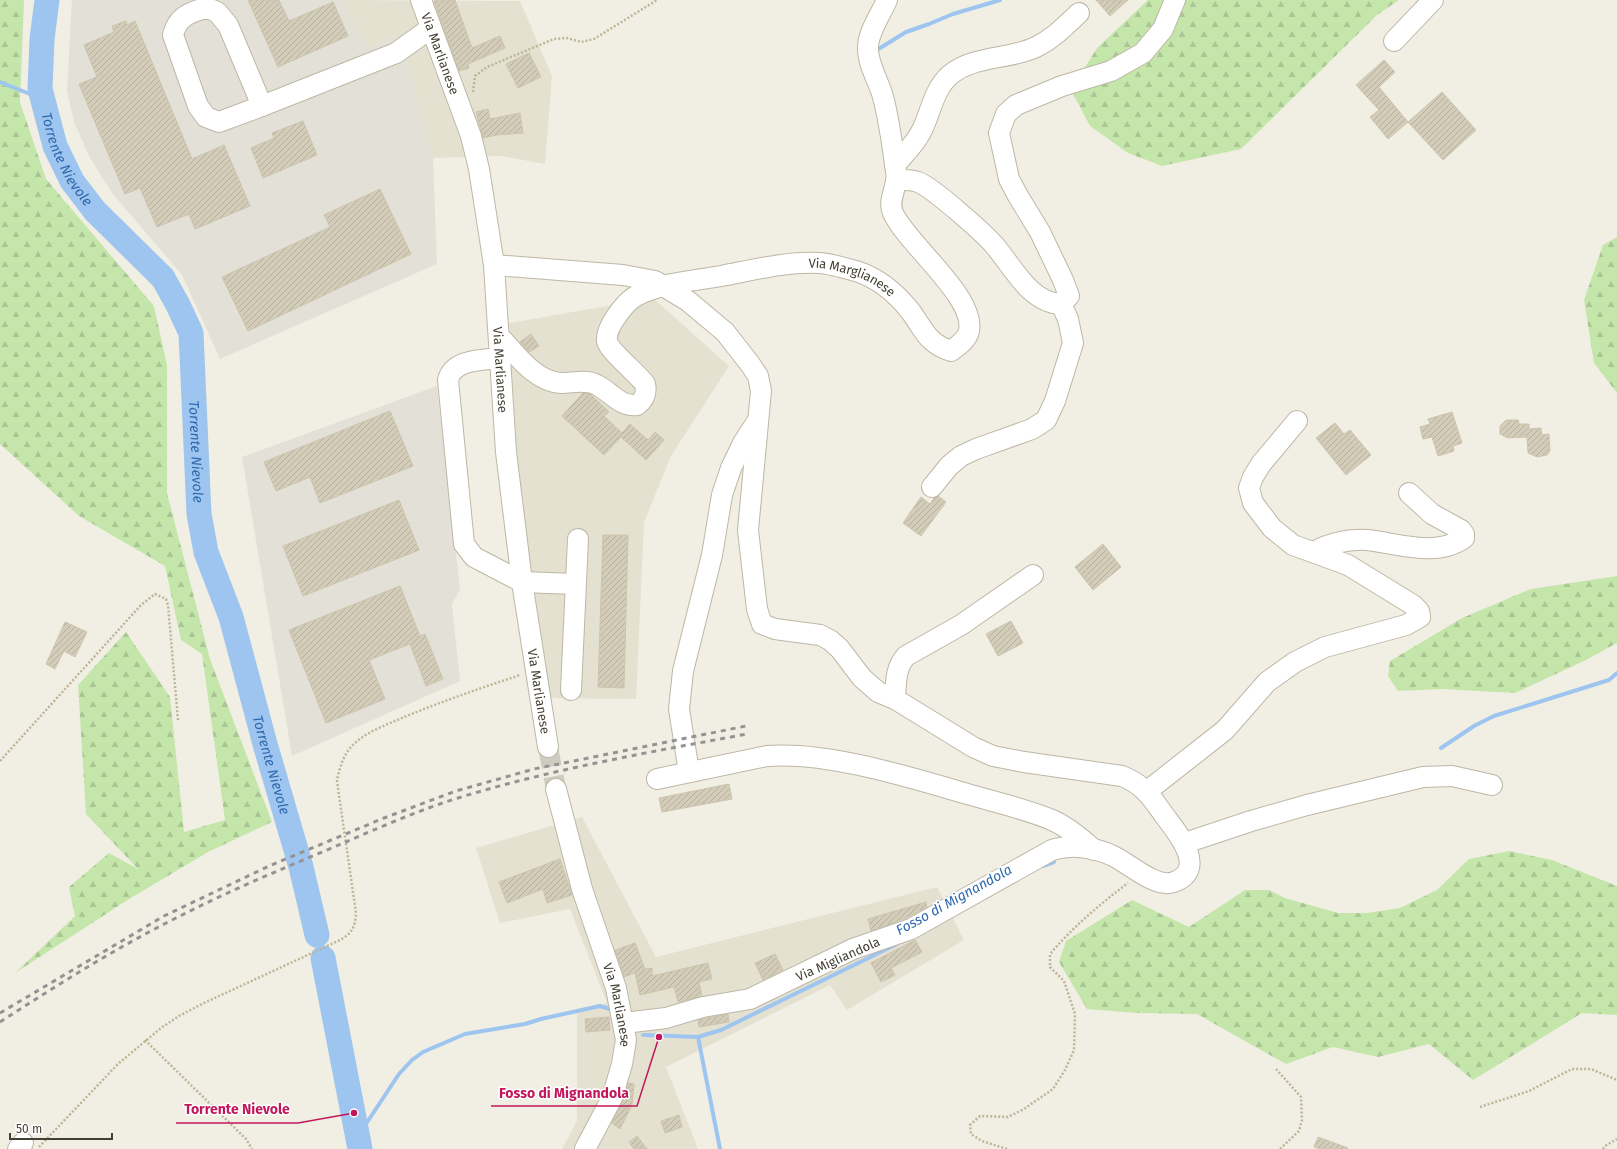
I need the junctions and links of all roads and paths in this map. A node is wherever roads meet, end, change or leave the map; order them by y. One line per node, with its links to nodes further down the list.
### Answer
1 (421, 0): 7 (street, Via Marlianese)
2 (657, 0): 12 (path)
3 (888, 0): 13 (street, Via Marglianese)
4 (1175, 0): 16 (street)
5 (1433, 0): 8 (street)
6 (1079, 13): 13 (street)
7 (431, 28): 9 (street, Via Marlianese); 10 (street)
8 (1394, 41)
9 (439, 47): 10 (street); 12 (street, Via Marlianese)
10 (396, 53): 11 (street)
11 (262, 106): 11 (street)
12 (462, 110): 14 (street, Via Marlianese)
13 (896, 172): 15 (street, Via Marglianese); 16 (street)
14 (494, 265): 15 (street); 17 (street, Via Marlianese)
15 (665, 286): 17 (street, Via Marglianese); 19 (street)
16 (1061, 304): 21 (street)
17 (499, 336): 18 (street, Via Marlianese)
18 (500, 358): 26 (street, Via Marlianese); 26 (street)
19 (760, 417): 30 (street); 34 (street)
20 (1297, 421): 24 (street)
21 (932, 487)
22 (1409, 493): 24 (street)
23 (578, 539): 27 (street)
24 (1313, 552): 38 (street)
25 (1033, 576): 30 (street)
26 (522, 582): 27 (street); 28 (street, Via Marlianese)
27 (576, 584): 29 (street)
28 (537, 670): 32 (street, Via Marlianese); 43 (path)
29 (570, 690)
30 (895, 699): 38 (street)
31 (178, 720): 33 (path)
32 (548, 747)
33 (0, 761)
34 (689, 772): 35 (street); 40 (street)
35 (657, 778)
36 (1492, 785): 39 (street)
37 (556, 789): 42 (street, Via Marlianese)
38 (1146, 792): 39 (street)
39 (1185, 843): 41 (street, Via Migliandola)
40 (1094, 850): 41 (street, Via Migliandola); 42 (street, Via Migliandola)
41 (1141, 873): 51 (path)
42 (624, 1023): 50 (street, Via Marlianese)
43 (145, 1040): 48 (path); 49 (path)
44 (1276, 1069): 52 (path)
45 (1617, 1080): 46 (path)
46 (1480, 1107)
47 (1617, 1139): 53 (path)
48 (26, 1147)
49 (252, 1149)
50 (585, 1149)
51 (1007, 1149)
52 (1280, 1149)
53 (1603, 1149)

